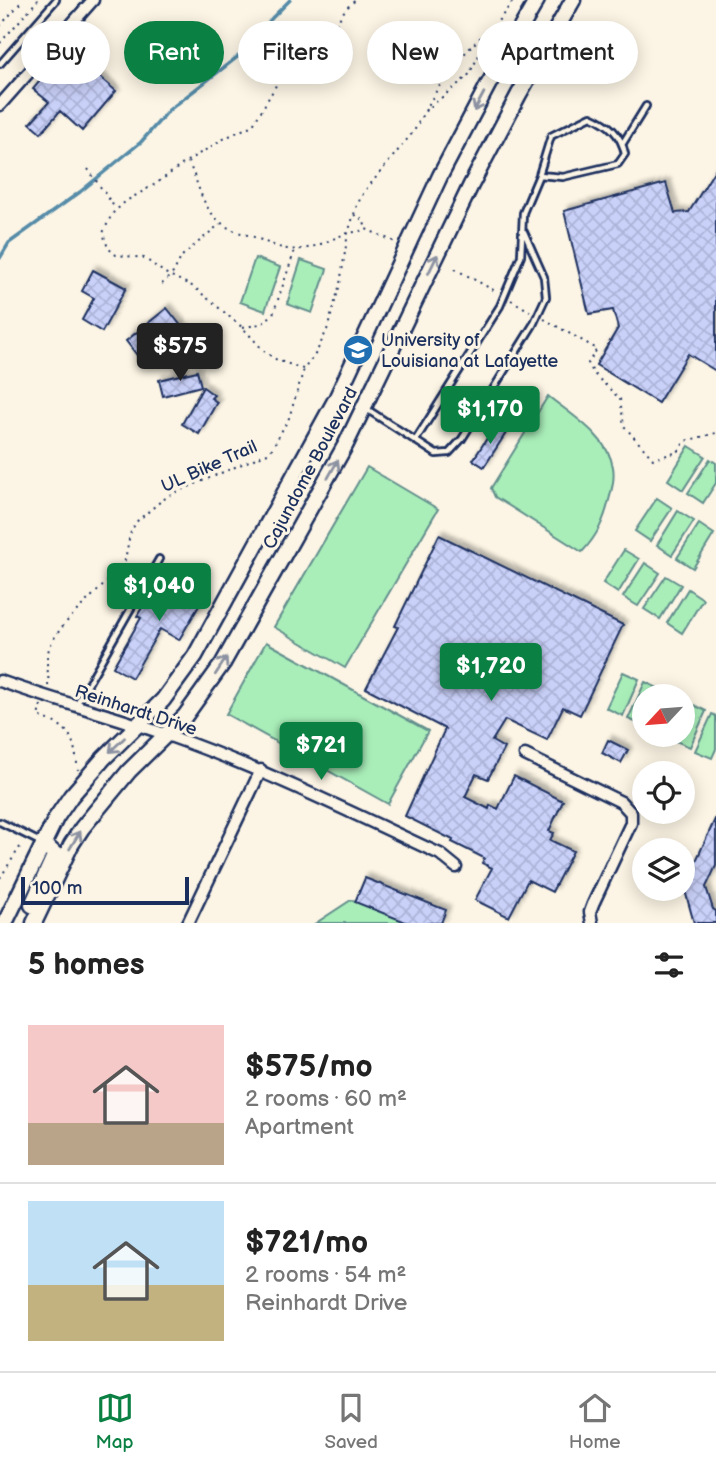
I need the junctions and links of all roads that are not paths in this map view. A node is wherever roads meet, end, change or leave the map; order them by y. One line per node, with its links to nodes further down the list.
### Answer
1 (56, 0): 7 (lane)
2 (93, 0): 10 (street)
3 (537, 0): 5 (street, Cajundome Boulevard)
4 (573, 0): 6 (street, Cajundome Boulevard)
5 (525, 21)
6 (561, 21)
7 (0, 64)
8 (490, 84): 20 (street, Cajundome Boulevard, one-way to 20)
9 (525, 84): 15 (street, Cajundome Boulevard, one-way to 9)
10 (0, 105)
11 (646, 106): 12 (lane)
12 (623, 143): 13 (lane); 13 (lane)
13 (539, 176): 14 (lane)
14 (522, 229): 16 (lane); 16 (lane)
15 (364, 408): 16 (lane); 21 (street, Cajundome Boulevard, one-way to 15)
16 (415, 441)
17 (159, 559): 19 (lane)
18 (0, 681): 19 (street, Reinhardt Drive)
19 (76, 706): 20 (street, Reinhardt Drive)
20 (137, 726): 21 (street, Reinhardt Drive); 25 (street, Cajundome Boulevard, one-way to 25)
21 (166, 734): 23 (street, Reinhardt Drive); 29 (street, Cajundome Boulevard, one-way to 21)
22 (525, 755): 31 (street)
23 (261, 771): 26 (street, Reinhardt Drive); 30 (street)
24 (0, 821): 25 (lane)
25 (43, 844): 27 (street, Cajundome Boulevard); 28 (street)
26 (456, 867)
27 (5, 923)
28 (26, 923)
29 (34, 923)
30 (188, 923)
31 (592, 923)

